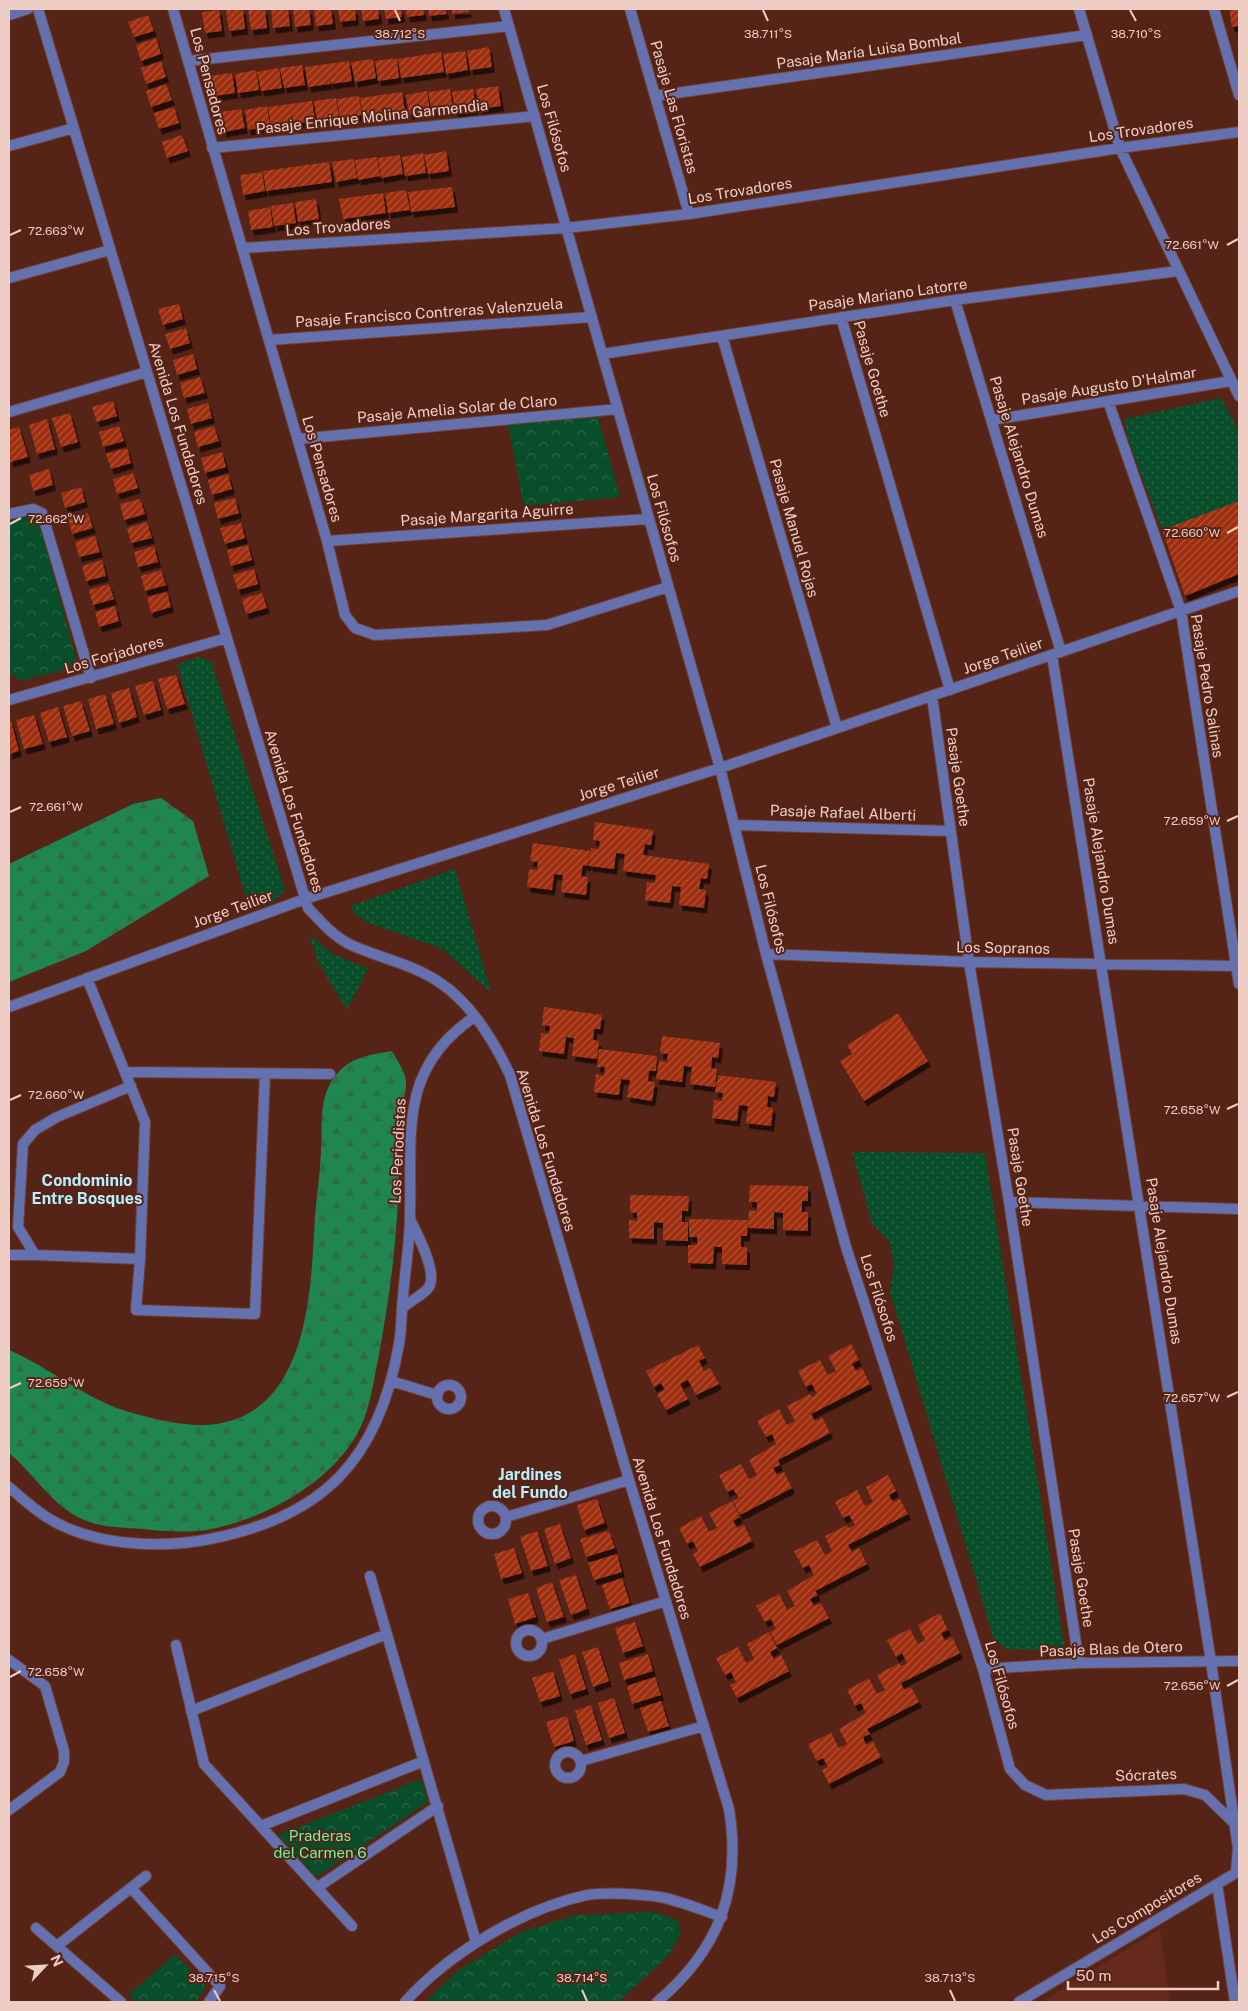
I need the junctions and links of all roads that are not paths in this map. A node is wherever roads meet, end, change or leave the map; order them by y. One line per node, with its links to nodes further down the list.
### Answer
1 (28, 9): 8 (street)
2 (38, 9): 15 (street, Avenida Los Fundadores)
3 (174, 9): 11 (street, Los Pensadores)
4 (504, 9): 9 (street, Los Filósofos)
5 (630, 9): 13 (street, Pasaje Las Floristas)
6 (1079, 9): 10 (street)
7 (1214, 9): 12 (street)
8 (9, 15)
9 (509, 26): 11 (street); 14 (street, Los Filósofos)
10 (1087, 34): 13 (street, Pasaje María Luisa Bombal); 19 (street)
11 (188, 61): 18 (street, Los Pensadores)
12 (1239, 95)
13 (655, 96): 20 (street, Pasaje Las Floristas)
14 (535, 116): 18 (street, Pasaje Enrique Molina Garmendia); 21 (street, Los Filósofos)
15 (74, 128): 17 (street); 23 (street, Avenida Los Fundadores)
16 (1239, 132): 19 (street, Los Trovadores)
17 (9, 146)
18 (212, 148): 22 (street, Los Pensadores)
19 (1120, 148): 20 (street, Los Trovadores); 24 (street)
20 (690, 214): 21 (street, Los Trovadores)
21 (566, 228): 22 (street, Los Trovadores); 27 (street, Los Filósofos)
22 (242, 248): 30 (street, Los Pensadores)
23 (110, 250): 25 (street); 32 (street, Avenida Los Fundadores)
24 (1178, 272): 26 (street, Pasaje Mariano Latorre); 33 (street)
25 (9, 278)
26 (955, 300): 28 (street, Pasaje Mariano Latorre); 38 (street, Pasaje Alejandro Dumas)
27 (592, 317): 30 (street, Pasaje Francisco Contreras Valenzuela); 31 (street, Los Filósofos)
28 (841, 317): 29 (street, Pasaje Mariano Latorre); 49 (street, Pasaje Goethe)
29 (722, 336): 31 (street, Pasaje Mariano Latorre); 52 (street, Pasaje Manuel Rojas)
30 (269, 340): 39 (street, Los Pensadores)
31 (602, 354): 36 (street, Los Filósofos)
32 (146, 372): 37 (street); 46 (street, Avenida Los Fundadores)
33 (1232, 381): 34 (street); 35 (street, Pasaje Augusto D'Halmar)
34 (1239, 396)
35 (1108, 401): 38 (street, Pasaje Augusto D'Halmar); 45 (street, Pasaje Pedro Salinas)
36 (618, 409): 39 (street, Pasaje Amelia Solar de Claro); 41 (street, Los Filósofos)
37 (9, 412)
38 (992, 420): 47 (street, Pasaje Alejandro Dumas)
39 (298, 439): 42 (street, Los Pensadores)
40 (9, 514): 48 (street)
41 (648, 519): 42 (street, Pasaje Margarita Aguirre); 43 (street, Los Filósofos)
42 (327, 541): 43 (street, Los Pensadores)
43 (668, 587): 53 (street, Los Filósofos)
44 (1239, 591): 45 (street, Jorge Teilier)
45 (1181, 611): 47 (street, Jorge Teilier); 60 (street, Pasaje Pedro Salinas)
46 (227, 638): 48 (street, Los Forjadores); 56 (street, Avenida Los Fundadores)
47 (1057, 653): 49 (street, Jorge Teilier); 59 (street, Pasaje Alejandro Dumas)
48 (91, 678): 51 (street, Los Forjadores)
49 (950, 690): 50 (street, Jorge Teilier)
50 (932, 696): 52 (street, Jorge Teilier); 55 (street, Pasaje Goethe)
51 (9, 700)
52 (837, 728): 53 (street, Jorge Teilier)
53 (720, 768): 54 (street, Los Filósofos); 56 (street, Jorge Teilier)
54 (734, 825): 55 (street, Pasaje Rafael Alberti); 57 (street, Los Filósofos)
55 (950, 831): 58 (street, Pasaje Goethe)
56 (305, 899): 61 (street, Jorge Teilier); 64 (street, Avenida Los Fundadores)
57 (766, 954): 58 (street, Los Sopranos); 91 (street, Los Filósofos)
58 (968, 962): 59 (street, Los Sopranos); 69 (street, Pasaje Goethe)
59 (1103, 965): 60 (street, Los Sopranos); 70 (street, Pasaje Alejandro Dumas)
60 (1238, 966): 62 (street, Pasaje Pedro Salinas)
61 (87, 978): 63 (street, Jorge Teilier); 65 (street)
62 (1239, 984)
63 (9, 1007)
64 (474, 1016): 72 (street, Los Periodistas); 79 (street, Avenida Los Fundadores)
65 (126, 1072): 66 (street); 68 (street)
66 (265, 1074): 67 (street); 75 (street)
67 (330, 1074)
68 (131, 1086): 74 (street); 75 (street)
69 (1009, 1202): 70 (street); 90 (street, Pasaje Goethe)
70 (1140, 1206): 71 (street); 89 (street, Pasaje Alejandro Dumas)
71 (1239, 1209)
72 (410, 1218): 76 (street, Los Periodistas); 76 (street, Los Periodistas)
73 (9, 1255): 74 (street)
74 (35, 1255): 75 (street)
75 (140, 1259)
76 (402, 1309): 77 (street, Los Periodistas)
77 (391, 1381): 78 (street); 80 (street, Los Periodistas)
78 (437, 1395)
79 (629, 1480): 81 (street); 83 (street, Avenida Los Fundadores)
80 (9, 1487)
81 (506, 1517)
82 (370, 1576): 84 (street)
83 (666, 1601): 85 (street); 93 (street, Avenida Los Fundadores)
84 (388, 1634): 92 (street); 94 (street)
85 (542, 1639)
86 (176, 1645): 92 (street)
87 (9, 1660): 98 (street)
88 (1239, 1661): 89 (street, Pasaje Blas de Otero)
89 (1211, 1662): 90 (street, Pasaje Blas de Otero); 99 (street, Pasaje Alejandro Dumas)
90 (1079, 1663): 91 (street, Pasaje Blas de Otero)
91 (983, 1669): 96 (street, Los Filósofos)
92 (191, 1711): 100 (street)
93 (704, 1726): 95 (street); 106 (street, Avenida Los Fundadores)
94 (424, 1761): 97 (street); 100 (street)
95 (581, 1761)
96 (1046, 1794): 99 (street, Sócrates)
97 (438, 1806): 104 (street); 109 (street)
98 (9, 1810)
99 (1235, 1824): 101 (street, Pasaje Alejandro Dumas)
100 (261, 1826): 104 (street)
101 (1238, 1872): 103 (street, Los Compositores)
102 (146, 1876): 105 (street)
103 (1217, 1884): 115 (street, Los Compositores); 116 (street)
104 (318, 1887): 107 (street)
105 (131, 1888): 110 (street); 112 (street)
106 (722, 1917): 109 (street); 114 (street, Avenida Los Fundadores)
107 (352, 1926)
108 (36, 1928): 110 (street)
109 (476, 1942): 113 (street)
110 (57, 1946): 111 (street)
111 (121, 2002)
112 (209, 2002)
113 (405, 2002)
114 (657, 2002)
115 (1019, 2002)
116 (1235, 2002)

